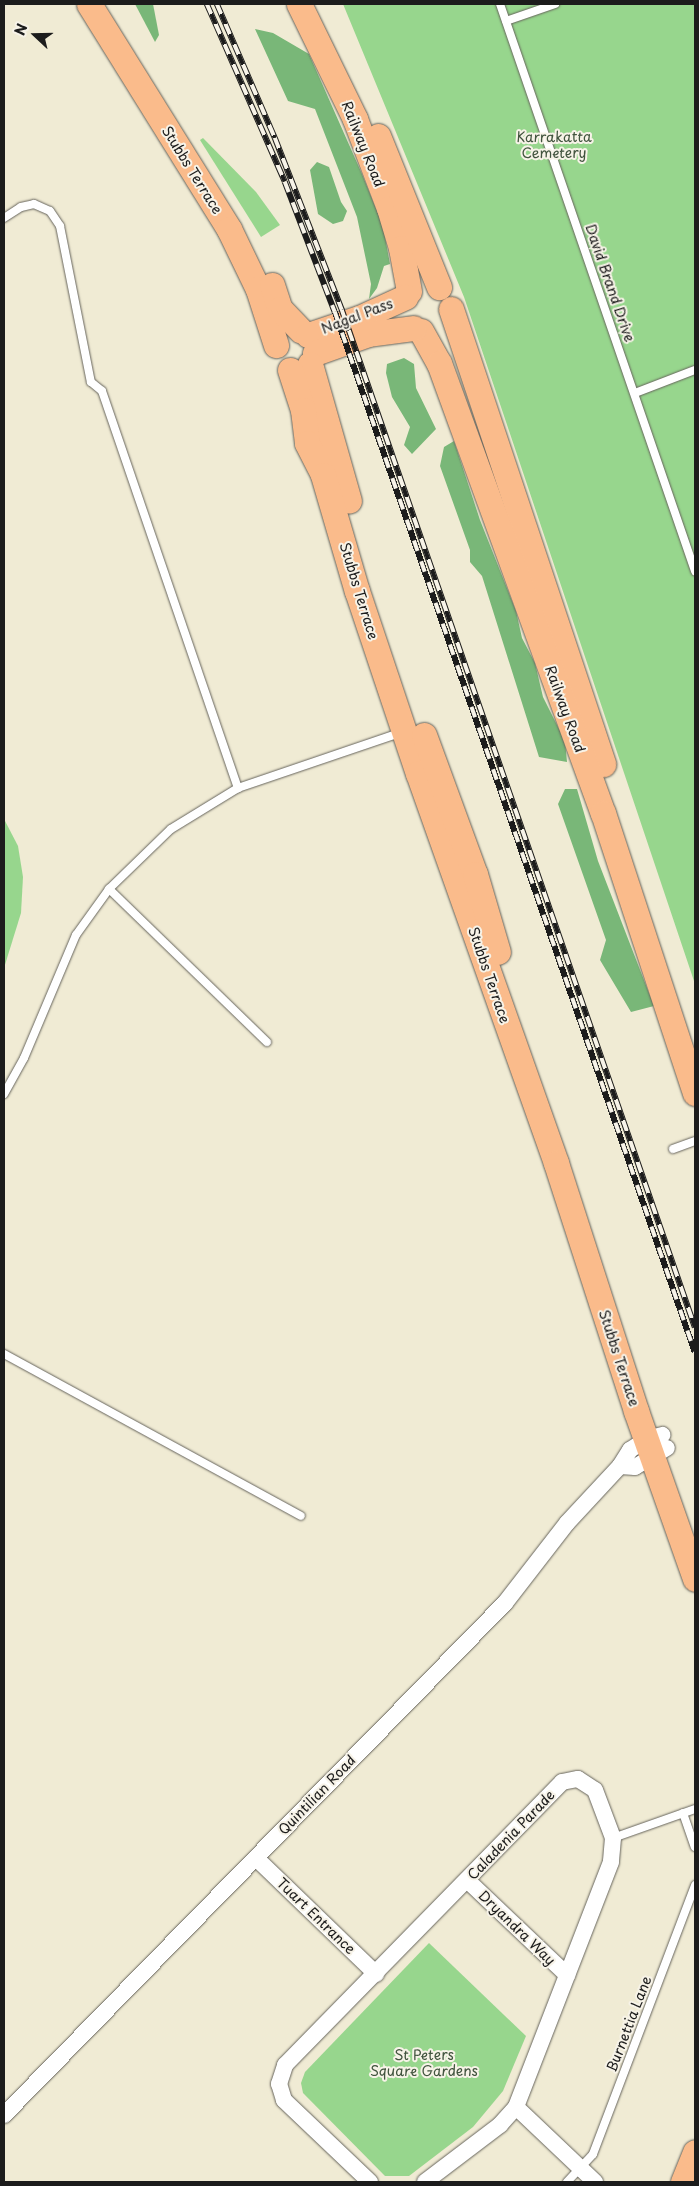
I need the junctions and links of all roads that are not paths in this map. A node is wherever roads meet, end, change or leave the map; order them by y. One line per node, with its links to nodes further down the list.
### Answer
1 (89, 4): 13 (main road, Stubbs Terrace)
2 (106, 4): 13 (main road, Stubbs Terrace)
3 (299, 4): 10 (main road, Railway Road)
4 (318, 4): 9 (main road, Railway Road)
5 (500, 4): 7 (lane, David Brand Drive)
6 (555, 4): 7 (lane)
7 (506, 21): 15 (lane, David Brand Drive)
8 (4, 218): 18 (lane)
9 (439, 287): 10 (main road); 11 (main road)
10 (407, 294): 12 (main road); 13 (main road, Nagal Pass)
11 (450, 309): 12 (main road); 20 (main road, Railway Road)
12 (417, 330): 13 (main road, Nagal Pass); 22 (main road, Railway Road)
13 (305, 351): 17 (main road, Stubbs Terrace); 27 (main road, Stubbs Terrace)
14 (695, 370): 15 (lane)
15 (635, 393): 16 (lane, David Brand Drive)
16 (695, 571)
17 (404, 731): 18 (lane); 27 (main road, Stubbs Terrace)
18 (238, 788): 19 (lane)
19 (109, 889): 21 (lane); 23 (lane)
20 (695, 1040)
21 (267, 1042)
22 (695, 1093)
23 (4, 1094)
24 (695, 1141): 25 (lane)
25 (673, 1149)
26 (4, 1354): 28 (lane)
27 (658, 1445): 29 (main road, Stubbs Terrace); 30 (main road, Stubbs Terrace); 35 (street, Quintilian Road)
28 (301, 1516)
29 (695, 1533)
30 (695, 1579)
31 (695, 1809): 32 (lane)
32 (682, 1813): 33 (lane); 34 (lane)
33 (613, 1838): 36 (street, Caladenia Parade); 39 (street, Caladenia Parade)
34 (695, 1847)
35 (256, 1858): 38 (street, Tuart Entrance); 41 (street, Quintilian Road)
36 (467, 1880): 38 (street, Caladenia Parade); 39 (street, Dryandra Way)
37 (695, 1885): 43 (lane, Burnettia Lane)
38 (376, 1974): 44 (street, Caladenia Parade)
39 (567, 1975): 40 (street, Caladenia Parade)
40 (516, 2107): 43 (street); 45 (street, Caladenia Parade)
41 (4, 2114)
42 (695, 2152): 48 (main road)
43 (581, 2169): 46 (lane, Burnettia Lane); 47 (street)
44 (370, 2182)
45 (425, 2182)
46 (568, 2182)
47 (595, 2182)
48 (683, 2182)

